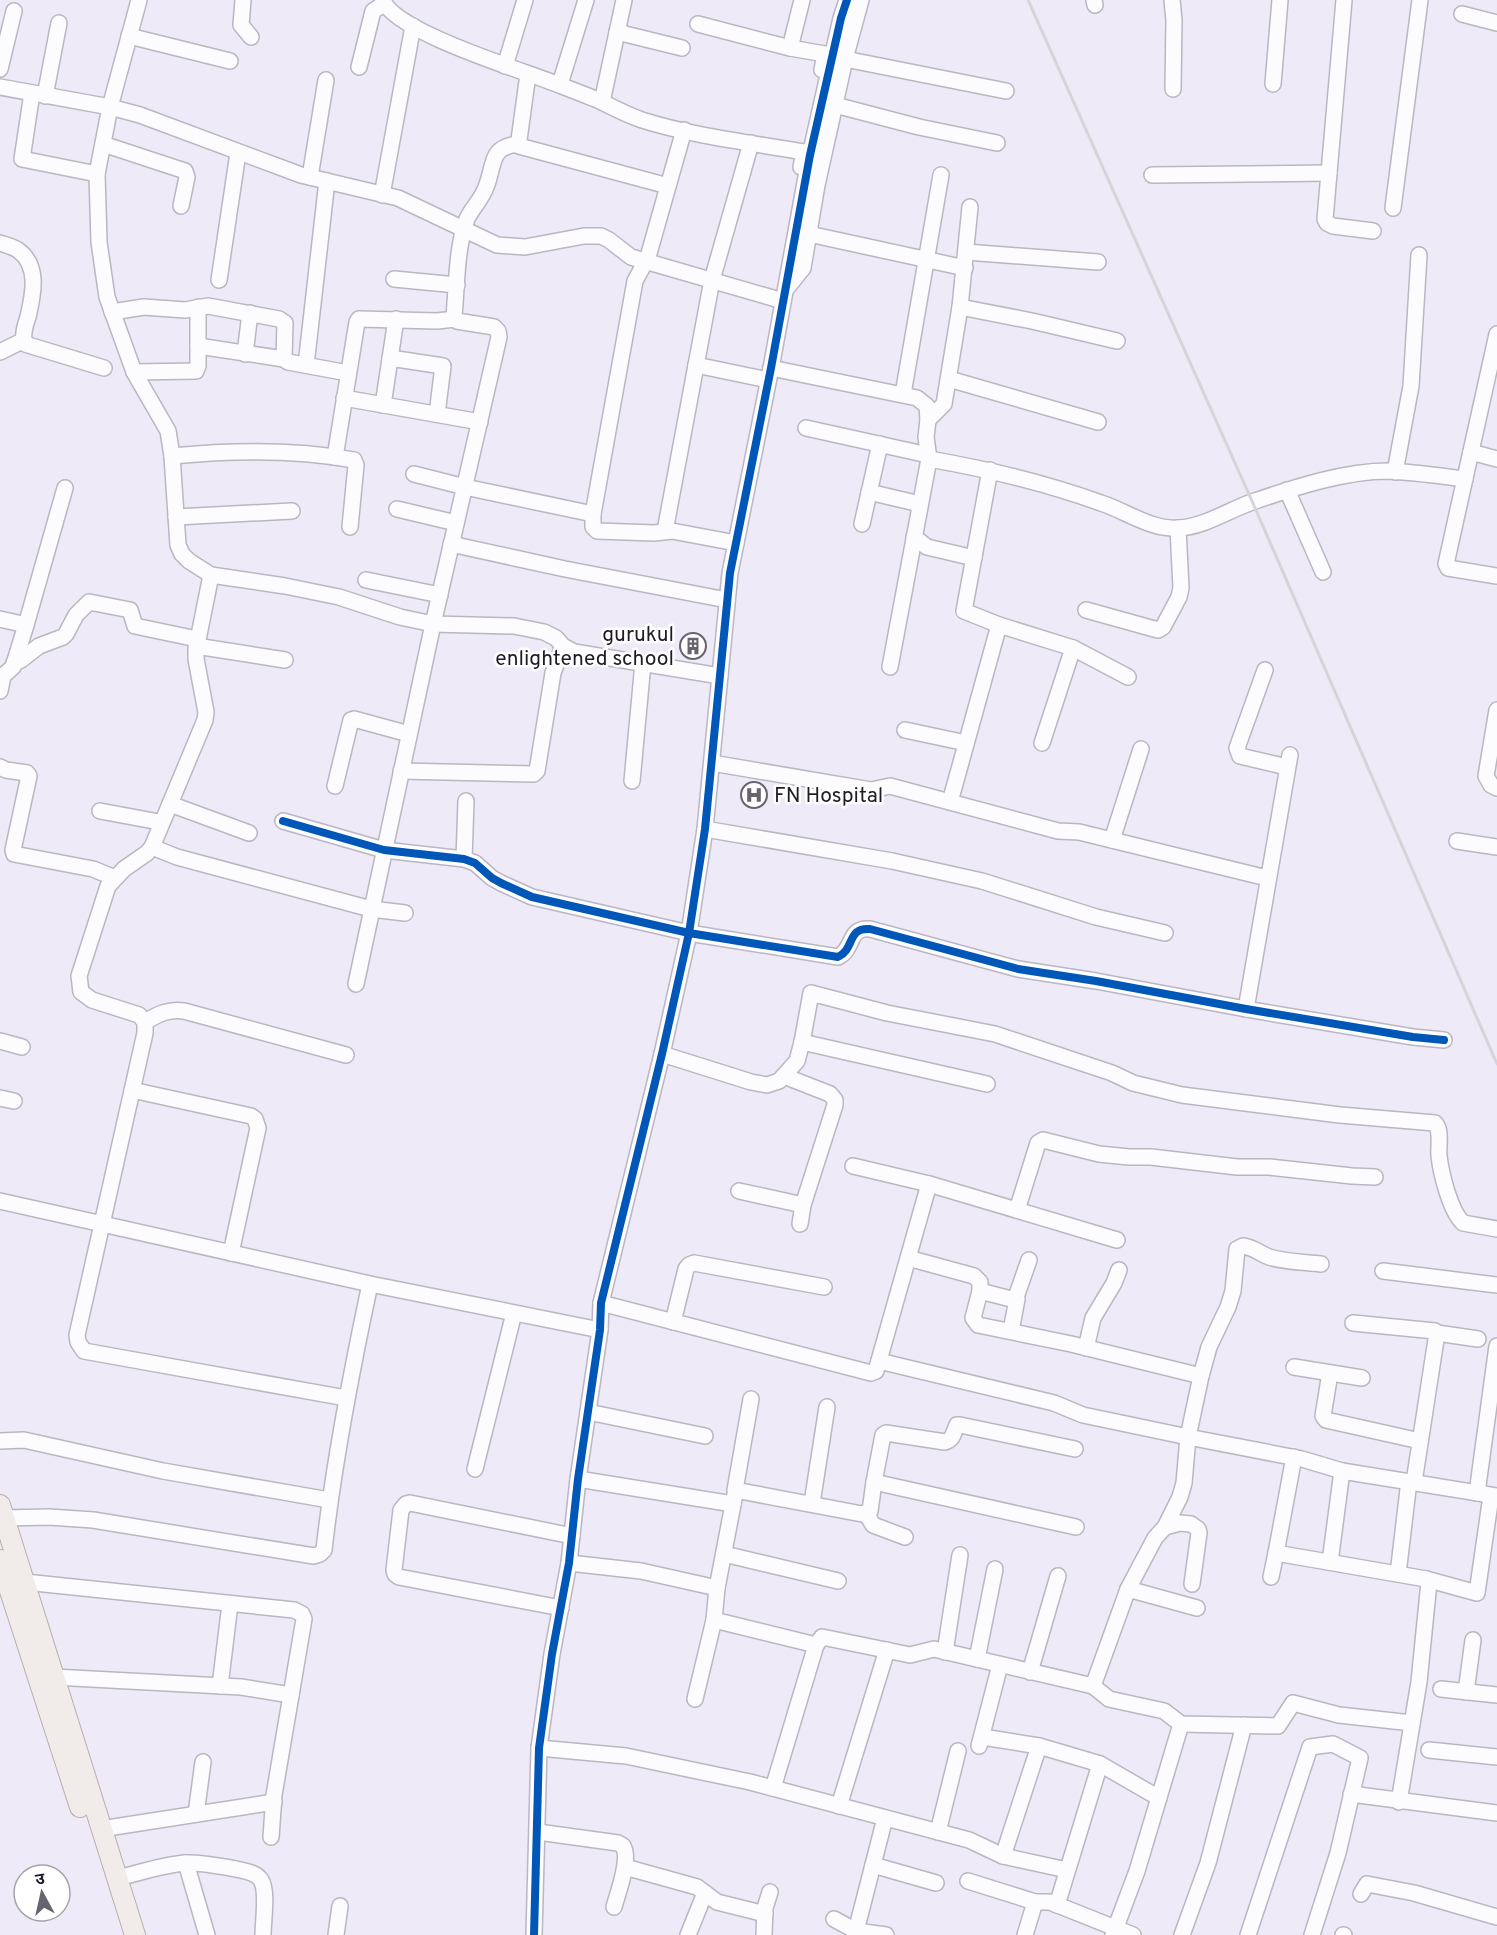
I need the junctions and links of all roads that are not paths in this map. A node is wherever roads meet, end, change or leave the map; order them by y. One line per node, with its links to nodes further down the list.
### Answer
1 (139, 0): 21 (street)
2 (243, 0): 22 (street)
3 (525, 0): 27 (street)
4 (586, 0): 32 (street)
5 (624, 0): 20 (street)
6 (802, 0): 24 (street)
7 (847, 0): 73 (street)
8 (861, 0): 25 (street)
9 (1172, 0): 35 (street)
10 (1280, 0): 33 (street)
11 (1344, 0): 48 (street)
12 (1420, 0): 58 (street)
13 (384, 2): 19 (street); 28 (street)
14 (14, 11): 29 (street)
15 (1462, 14): 17 (street)
16 (59, 23): 37 (street)
17 (1497, 23)
18 (698, 24): 24 (street)
19 (413, 26): 27 (street); 55 (street)
20 (617, 32): 23 (street); 38 (street)
21 (129, 36): 26 (street); 40 (street)
22 (251, 38)
23 (682, 48)
24 (790, 48): 46 (street)
25 (845, 59): 36 (street); 39 (street)
26 (230, 61)
27 (505, 66): 30 (street)
28 (359, 67)
29 (0, 69)
30 (528, 74): 32 (street); 45 (street)
31 (326, 80): 52 (street)
32 (560, 84): 38 (street)
33 (1273, 84)
34 (0, 87): 37 (street)
35 (1173, 89)
36 (1006, 91)
37 (39, 95): 40 (street); 49 (street)
38 (602, 102): 41 (street)
39 (835, 105): 42 (street); 61 (street)
40 (110, 107): 44 (street); 47 (street)
41 (684, 130): 43 (street); 54 (street)
42 (997, 142)
43 (751, 143): 46 (street); 71 (street)
44 (103, 144): 49 (street); 56 (street)
45 (518, 144): 54 (street); 59 (street)
46 (804, 152): 73 (street)
47 (238, 153): 52 (street); 70 (street)
48 (1329, 173): 51 (street); 60 (street)
49 (96, 174): 76 (street)
50 (941, 175): 65 (street)
51 (1152, 176)
52 (310, 177): 53 (street)
53 (327, 181): 55 (street); 88 (street)
54 (668, 186): 66 (street)
55 (382, 195): 59 (street)
56 (181, 206)
57 (970, 207): 63 (street)
58 (1394, 208)
59 (464, 230): 66 (street); 72 (street)
60 (1373, 231)
61 (809, 234): 65 (street); 73 (street)
62 (0, 243): 81 (street)
63 (966, 252): 67 (street); 68 (street)
64 (1419, 255): 109 (street)
65 (927, 260): 68 (street); 95 (street)
66 (646, 262): 71 (street); 120 (street)
67 (1098, 262)
68 (965, 268): 75 (street)
69 (394, 279): 72 (street)
70 (219, 280)
71 (712, 280): 73 (street); 89 (street)
72 (457, 285): 79 (street)
73 (784, 295): 93 (street)
74 (198, 307): 76 (street); 77 (street); 83 (street)
75 (960, 307): 82 (street); 94 (street)
76 (112, 312): 91 (street)
77 (250, 313): 85 (street); 87 (street)
78 (396, 319): 79 (street); 86 (street); 92 (street)
79 (455, 319): 100 (street)
80 (1497, 334): 104 (street)
81 (24, 340): 84 (street); 90 (street)
82 (1117, 341)
83 (198, 346): 85 (street); 91 (street)
84 (0, 352)
85 (245, 354): 87 (street)
86 (390, 358): 97 (street); 98 (street)
87 (284, 359): 88 (street)
88 (306, 365): 92 (street)
89 (696, 365): 93 (street); 126 (street)
90 (104, 368)
91 (134, 372): 105 (street)
92 (348, 373): 96 (street)
93 (770, 374): 95 (street); 128 (street)
94 (949, 379): 99 (street); 101 (street)
95 (903, 394): 99 (street)
96 (344, 398): 97 (street); 106 (street)
97 (383, 405): 98 (street)
98 (437, 414): 100 (street)
99 (928, 420): 107 (street)
100 (480, 422): 113 (street)
101 (1098, 422)
102 (806, 428): 103 (street)
103 (880, 444): 107 (street); 116 (street)
104 (1471, 452): 108 (street); 112 (street)
105 (172, 456): 106 (street); 121 (street)
106 (335, 457): 124 (street)
107 (928, 457): 111 (street); 117 (street)
108 (1497, 459)
109 (1395, 472): 112 (street); 115 (street)
110 (414, 474): 113 (street)
111 (989, 477): 125 (street); 130 (street)
112 (1465, 479): 133 (street)
113 (465, 487): 120 (street); 122 (street)
114 (65, 488): 140 (street)
115 (1287, 490): 125 (street); 131 (street)
116 (869, 492): 117 (street); 123 (street)
117 (920, 504): 127 (street)
118 (397, 509): 122 (street)
119 (292, 511): 121 (street)
120 (593, 514): 126 (street)
121 (176, 517): 132 (street)
122 (456, 523): 129 (street)
123 (861, 524)
124 (350, 527)
125 (1178, 528): 137 (street)
126 (665, 531): 128 (street)
127 (914, 537): 130 (street); 148 (street)
128 (736, 543): 136 (street)
129 (452, 544): 135 (street); 136 (street)
130 (974, 558): 141 (street)
131 (1323, 572)
132 (211, 575): 139 (street); 142 (street)
133 (1497, 576)
134 (366, 580): 135 (street)
135 (440, 595): 139 (street)
136 (727, 600): 150 (street)
137 (1086, 610)
138 (0, 619): 140 (street)
139 (433, 624): 143 (street); 155 (street)
140 (26, 625): 146 (street)
141 (999, 625): 144 (street); 156 (street)
142 (197, 643): 145 (street); 146 (street); 167 (street)
143 (563, 646): 147 (street); 161 (street)
144 (1073, 648): 151 (street); 157 (street)
145 (285, 660)
146 (14, 663): 152 (street)
147 (643, 663): 150 (street); 162 (street)
148 (890, 667)
149 (1265, 670): 180 (street)
150 (720, 676): 159 (street)
151 (1128, 677)
152 (0, 691)
153 (1497, 710): 164 (street)
154 (905, 730): 156 (street)
155 (409, 734): 161 (street); 163 (street)
156 (966, 743): 166 (street)
157 (1042, 743)
158 (1141, 749): 173 (street)
159 (712, 763): 166 (street); 171 (street)
160 (0, 766): 179 (street)
161 (401, 771): 177 (street)
162 (632, 781)
163 (335, 786)
164 (1497, 788)
165 (466, 801): 178 (street)
166 (950, 802): 173 (street)
167 (170, 804): 170 (street); 172 (street)
168 (100, 811): 170 (street)
169 (283, 822): 177 (street)
170 (161, 824): 175 (street)
171 (705, 829): 183 (street); 184 (street)
172 (249, 832)
173 (1112, 840): 180 (street)
174 (1457, 841): 176 (street)
175 (152, 847): 179 (street); 181 (street)
176 (1497, 847)
177 (384, 850): 178 (street); 181 (street)
178 (464, 859): 183 (street)
179 (115, 878): 187 (street)
180 (1267, 878): 186 (street)
181 (371, 909): 182 (street); 185 (street)
182 (405, 913)
183 (689, 933): 186 (street); 192 (street)
184 (1165, 933)
185 (356, 984)
186 (1246, 1009): 188 (street)
187 (145, 1022): 193 (street); 196 (street)
188 (1444, 1040)
189 (0, 1041): 191 (street)
190 (802, 1042): 194 (street); 195 (street); 206 (street)
191 (22, 1047)
192 (662, 1054): 194 (street); 219 (street)
193 (346, 1055)
194 (784, 1076): 202 (street)
195 (987, 1084)
196 (132, 1090): 204 (street); 208 (street)
197 (853, 1166): 199 (street)
198 (1375, 1177): 203 (street)
199 (929, 1184): 203 (street); 209 (street)
200 (739, 1191): 202 (street)
201 (0, 1201): 204 (street)
202 (803, 1205): 205 (street)
203 (1017, 1210): 207 (street)
204 (102, 1223): 208 (street); 234 (street)
205 (800, 1224)
206 (1497, 1229)
207 (1116, 1240)
208 (231, 1253): 214 (street)
209 (908, 1258): 217 (street); 229 (street)
210 (1029, 1260): 218 (street)
211 (1321, 1264): 232 (street)
212 (1119, 1270): 228 (street)
213 (1383, 1271): 215 (street)
214 (370, 1284): 220 (street); 234 (street)
215 (1497, 1285)
216 (824, 1287): 221 (street)
217 (980, 1291): 218 (street); 224 (street)
218 (1017, 1299): 224 (street)
219 (601, 1304): 221 (street); 223 (street)
220 (514, 1313): 223 (street); 244 (street)
221 (673, 1322): 229 (street)
222 (1353, 1323): 225 (street)
223 (600, 1330): 237 (street)
224 (1011, 1332): 228 (street)
225 (1437, 1334): 226 (street); 241 (street)
226 (1478, 1339)
227 (1497, 1346): 249 (street)
228 (1086, 1348): 232 (street)
229 (879, 1361): 239 (street)
230 (1294, 1367): 231 (street)
231 (1330, 1373): 233 (street); 241 (street)
232 (1201, 1376): 239 (street)
233 (1362, 1378)
234 (346, 1398): 251 (street)
235 (751, 1399): 250 (street)
236 (827, 1407): 252 (street)
237 (588, 1412): 238 (street); 246 (street)
238 (705, 1436)
239 (1188, 1437): 243 (street); 256 (street)
240 (0, 1441): 251 (street)
241 (1420, 1441): 247 (street)
242 (1075, 1449): 248 (street)
243 (1294, 1457): 245 (street); 259 (street)
244 (475, 1469)
245 (1342, 1472): 247 (street); 263 (street)
246 (578, 1479): 250 (street); 257 (street)
247 (1412, 1481): 249 (street); 266 (street)
248 (874, 1482): 254 (street); 255 (street)
249 (1488, 1495): 269 (street)
250 (734, 1497): 252 (street); 260 (street)
251 (329, 1500): 253 (street)
252 (812, 1503): 254 (street)
253 (2, 1512): 271 (main road)
254 (866, 1513): 258 (street)
255 (1076, 1527)
256 (1165, 1527): 272 (street); 274 (street)
257 (572, 1536): 264 (street); 276 (street)
258 (905, 1537)
259 (1276, 1553): 263 (street); 268 (street)
260 (724, 1554): 270 (street); 273 (street)
261 (960, 1555): 282 (street)
262 (0, 1560): 337 (main road)
263 (1330, 1562): 266 (street)
264 (569, 1563): 273 (street); 276 (street)
265 (995, 1569): 283 (street)
266 (1398, 1574): 269 (street)
267 (1058, 1576): 285 (street)
268 (1271, 1577)
269 (1426, 1579): 294 (street)
270 (838, 1581)
271 (25, 1582): 275 (street); 286 (main road)
272 (1192, 1584)
273 (717, 1588): 278 (street)
274 (1128, 1589): 277 (street); 288 (street)
275 (230, 1604): 287 (street); 291 (street)
276 (561, 1608): 298 (street)
277 (1197, 1608)
278 (714, 1620): 280 (street); 293 (street)
279 (1473, 1640): 290 (street)
280 (816, 1645): 281 (street); 304 (street)
281 (887, 1650): 282 (street); 309 (street)
282 (945, 1652): 283 (street)
283 (977, 1659): 284 (street)
284 (1000, 1665): 285 (street); 297 (street)
285 (1030, 1672): 288 (street)
286 (54, 1677): 287 (street); 313 (main road)
287 (220, 1686): 291 (street)
288 (1093, 1686): 295 (street)
289 (1442, 1689): 290 (street)
290 (1466, 1692): 292 (street)
291 (291, 1695): 307 (street)
292 (1497, 1695)
293 (695, 1699)
294 (1412, 1723): 296 (street); 308 (street)
295 (1181, 1724): 296 (street); 306 (street)
296 (1244, 1725): 348 (street)
297 (1039, 1746): 303 (street); 317 (street)
298 (539, 1748): 304 (street); 314 (street)
299 (1429, 1750): 301 (street)
300 (958, 1751): 315 (street)
301 (1497, 1757)
302 (203, 1762): 310 (street)
303 (1100, 1764): 306 (street); 321 (street)
304 (774, 1788): 309 (street)
305 (1351, 1794): 308 (street); 349 (street); 350 (street)
306 (1158, 1798): 336 (street)
307 (274, 1802): 310 (street); 316 (street)
308 (1399, 1802): 311 (street)
309 (839, 1806): 312 (street)
310 (196, 1814): 313 (street)
311 (1497, 1814)
312 (885, 1818): 315 (street); 319 (street)
313 (101, 1829): 322 (main road)
314 (538, 1832): 320 (street); 342 (street)
315 (938, 1832): 317 (street)
316 (272, 1837)
317 (1003, 1856): 321 (street)
318 (186, 1863): 322 (street); 339 (street); 340 (street)
319 (873, 1865): 324 (street); 335 (street)
320 (625, 1867): 326 (street); 331 (street)
321 (1067, 1870): 329 (street)
322 (117, 1878): 338 (main road)
323 (968, 1881): 328 (street)
324 (936, 1883)
325 (770, 1892): 332 (street)
326 (705, 1893): 332 (street); 343 (street)
327 (1361, 1894): 333 (street)
328 (1035, 1902): 329 (street); 346 (street)
329 (1056, 1905): 336 (street)
330 (340, 1906): 341 (street)
331 (614, 1907)
332 (765, 1914): 344 (street)
333 (1497, 1917)
334 (834, 1919): 335 (street)
335 (856, 1931): 345 (street)
336 (1114, 1932): 347 (street)
337 (122, 1935)
338 (135, 1935)
339 (207, 1935)
340 (263, 1935)
341 (336, 1935)
342 (534, 1935)
343 (688, 1935)
344 (764, 1935)
345 (886, 1935)
346 (1025, 1935)
347 (1133, 1935)
348 (1182, 1935)
349 (1248, 1935)
350 (1312, 1935)

